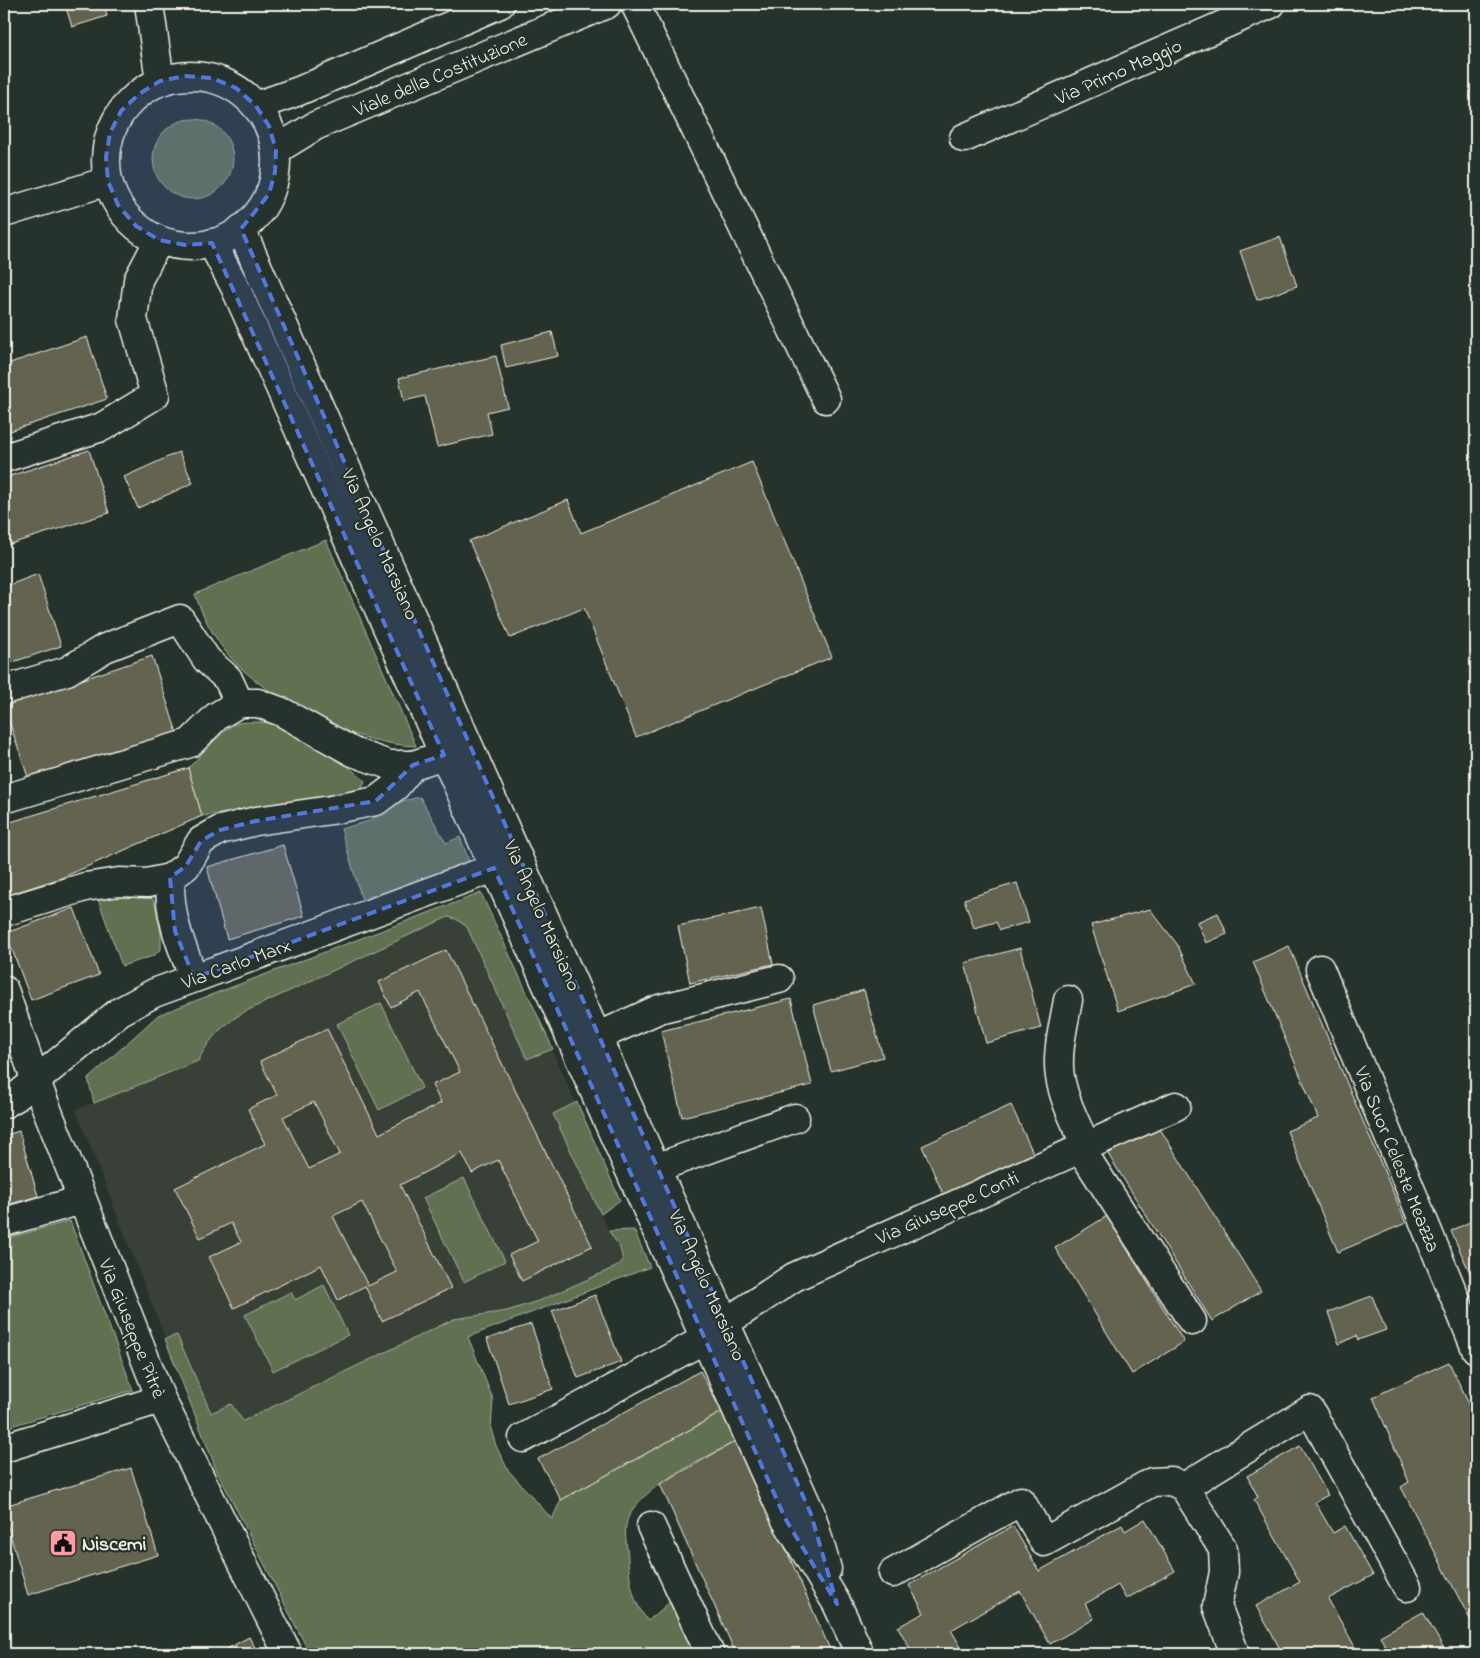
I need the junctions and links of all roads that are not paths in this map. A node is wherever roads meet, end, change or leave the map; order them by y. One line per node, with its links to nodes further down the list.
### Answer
1 (149, 4): 6 (street)
2 (500, 4): 7 (street, Viale della Costituzione)
3 (607, 4): 9 (street, Viale della Costituzione)
4 (635, 4): 15 (street)
5 (1271, 4): 8 (street, Via Primo Maggio)
6 (160, 81): 7 (street); 10 (street)
7 (256, 106): 9 (street)
8 (964, 138)
9 (276, 150): 12 (street)
10 (108, 181): 11 (street); 13 (street)
11 (4, 213)
12 (242, 229): 14 (street); 30 (street, Via Angelo Marsiano)
13 (158, 240): 14 (street); 16 (street)
14 (212, 243): 19 (street, Via Angelo Marsiano)
15 (826, 400)
16 (4, 458)
17 (4, 690): 18 (street)
18 (239, 703): 20 (street); 21 (street)
19 (444, 755): 20 (street); 22 (street, Via Angelo Marsiano)
20 (413, 765): 23 (street)
21 (4, 799)
22 (494, 868): 26 (street, Via Carlo Marx); 40 (street, Via Angelo Marsiano)
23 (170, 878): 24 (street); 26 (street)
24 (4, 912)
25 (1320, 969): 41 (street, Via Suor Celeste Meazza)
26 (194, 978): 31 (street, Via Carlo Marx)
27 (779, 979): 30 (street)
28 (4, 990): 31 (street, Via Giuseppe Pitrè)
29 (1068, 1000): 35 (street)
30 (597, 1037): 36 (street, Via Angelo Marsiano)
31 (35, 1079): 32 (street, Via Carlo Marx); 37 (street, Via Giuseppe Pitrè)
32 (4, 1104)
33 (1176, 1106): 35 (street, Via Giuseppe Conti)
34 (795, 1118): 36 (street)
35 (1083, 1147): 39 (street); 40 (street, Via Giuseppe Conti)
36 (656, 1168): 40 (street, Via Angelo Marsiano)
37 (82, 1200): 38 (street); 42 (street, Via Giuseppe Pitrè)
38 (4, 1222)
39 (1192, 1320)
40 (715, 1331): 43 (street, Via Giuseppe Conti); 51 (street, Via Angelo Marsiano)
41 (1474, 1338)
42 (161, 1398): 44 (street); 49 (street, Via Giuseppe Pitrè)
43 (523, 1438)
44 (4, 1448)
45 (1184, 1487): 47 (street); 48 (street); 52 (street)
46 (651, 1526): 50 (street)
47 (893, 1574)
48 (1407, 1587)
49 (288, 1654)
50 (710, 1654)
51 (860, 1654)
52 (1235, 1654)

